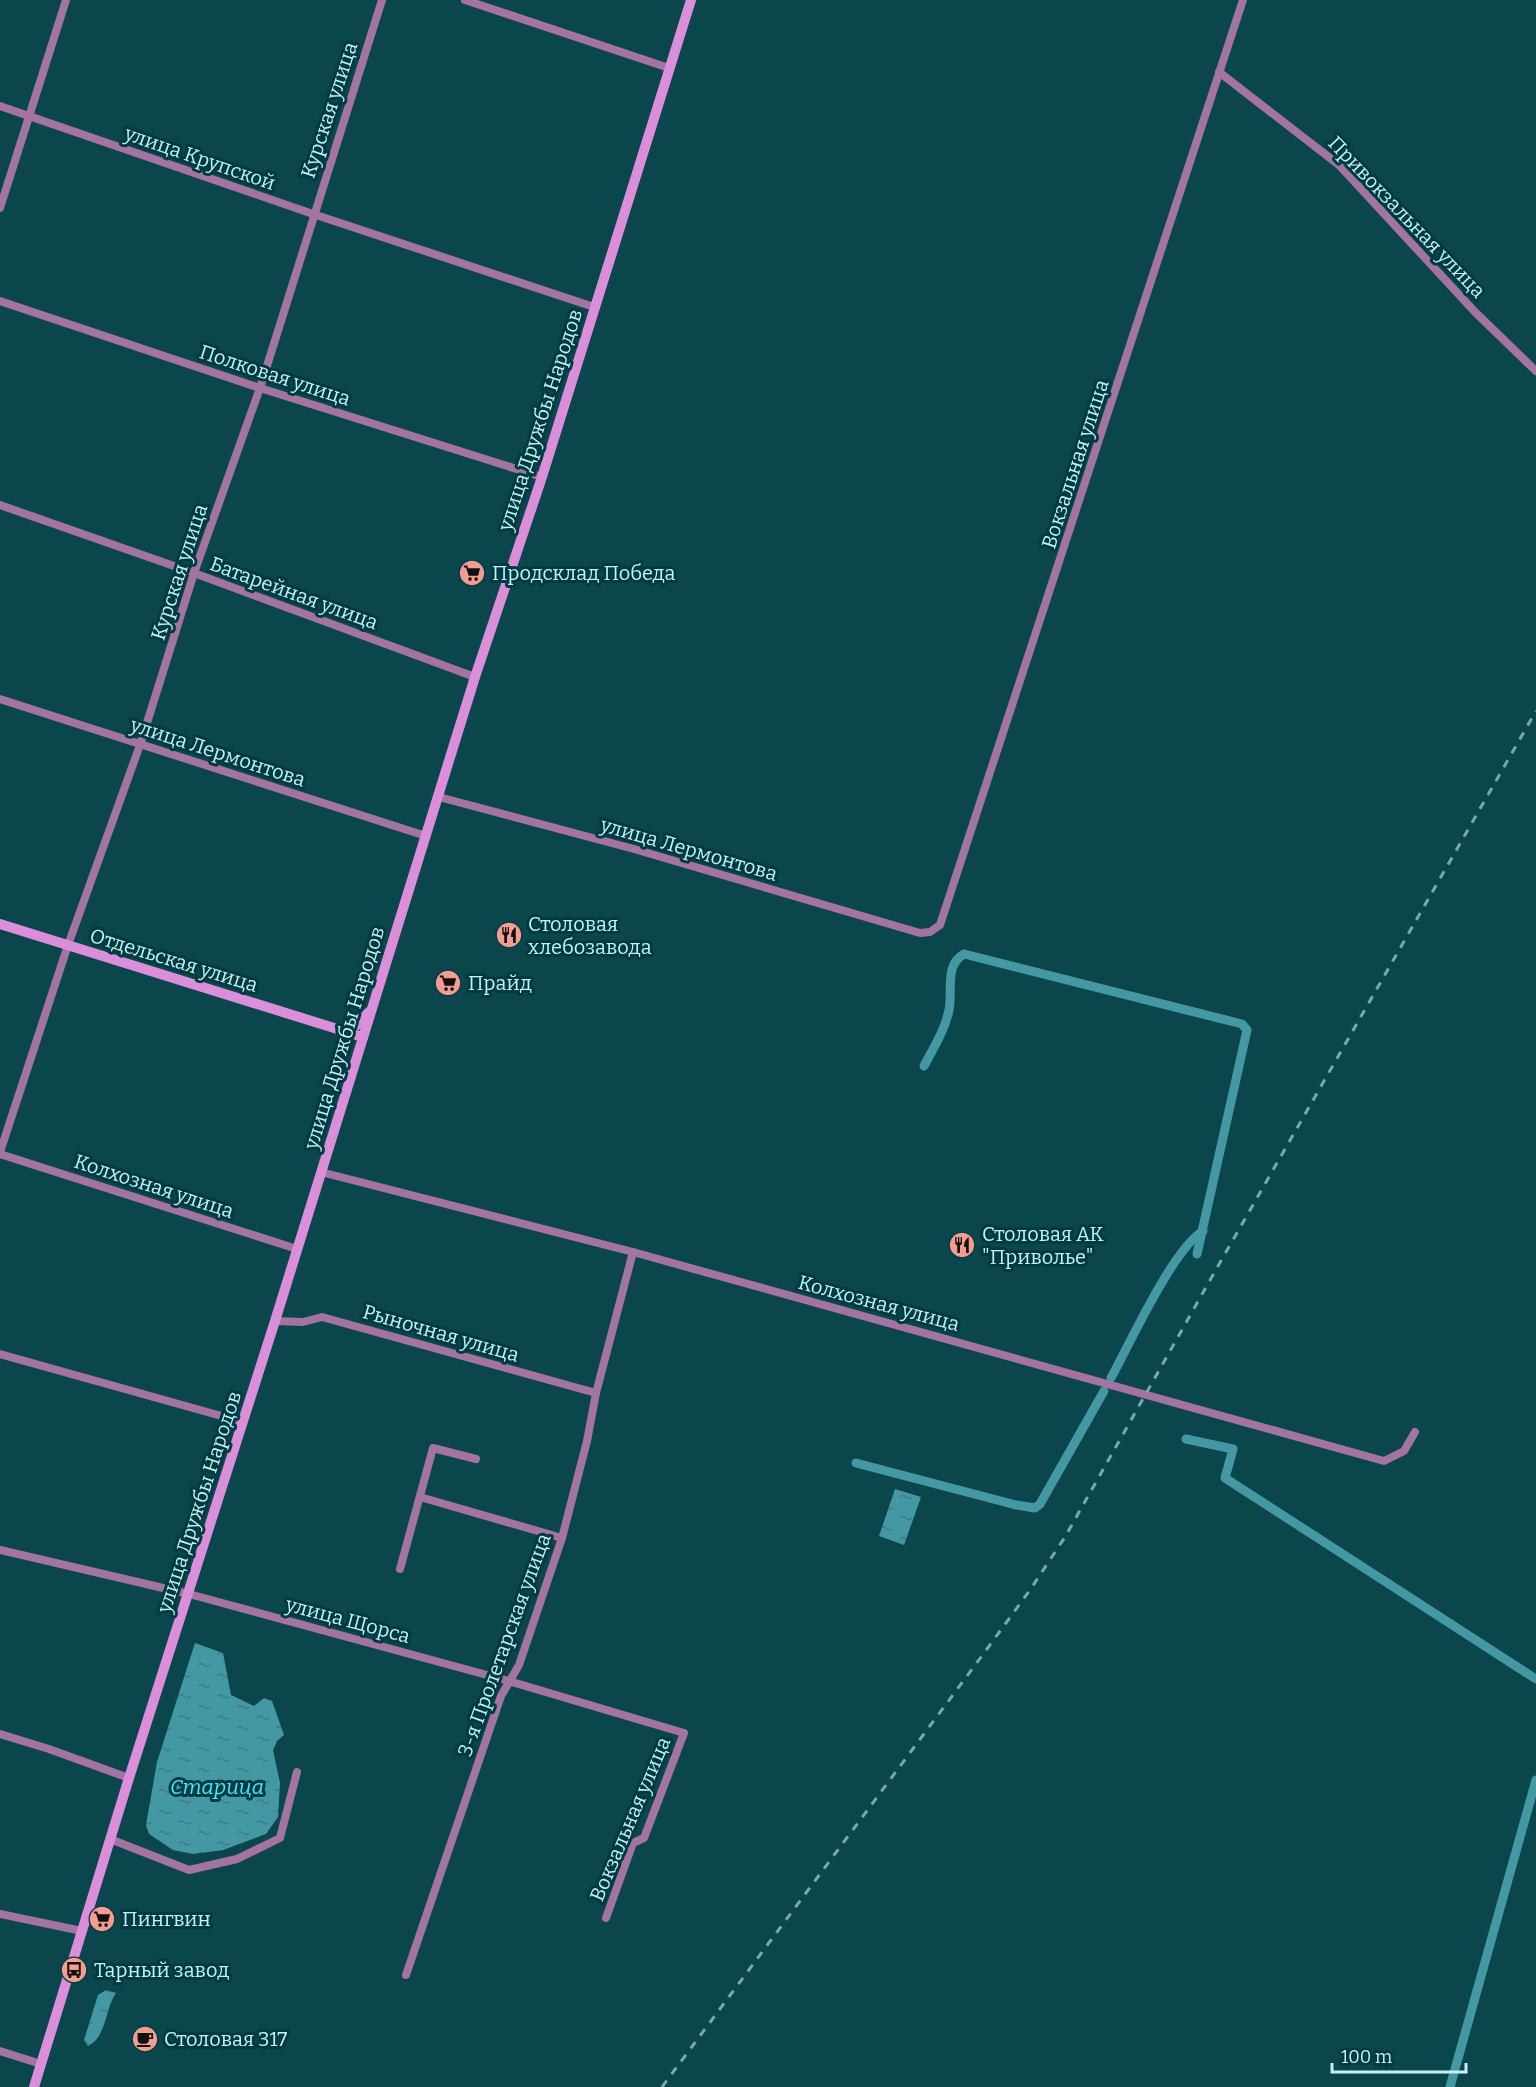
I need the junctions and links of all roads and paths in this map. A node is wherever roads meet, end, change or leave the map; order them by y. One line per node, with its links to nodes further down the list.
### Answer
1 (66, 0): 9 (street)
2 (382, 0): 11 (street, Курская улица)
3 (465, 0): 6 (street)
4 (691, 0): 6 (street, улица Дружбы Народов)
5 (1243, 0): 7 (street, Вокзальная улица)
6 (669, 68): 13 (street, улица Дружбы Народов)
7 (1219, 72): 14 (street, Привокзальная улица); 25 (street, Вокзальная улица)
8 (0, 106): 9 (street, улица Крупской)
9 (30, 117): 10 (street); 11 (street, улица Крупской)
10 (0, 208)
11 (313, 214): 13 (street, улица Крупской); 15 (street, Курская улица)
12 (0, 301): 15 (street, Полковая улица)
13 (594, 307): 16 (street, улица Дружбы Народов)
14 (1536, 371)
15 (260, 388): 16 (street, Полковая улица); 18 (street, Курская улица)
16 (542, 477): 19 (street, улица Дружбы Народов)
17 (0, 505): 18 (street, Батарейная улица)
18 (194, 573): 19 (street, Батарейная улица); 21 (street, Курская улица)
19 (475, 677): 22 (street, улица Дружбы Народов)
20 (0, 699): 21 (street, улица Лермонтова)
21 (140, 745): 23 (street, улица Лермонтова); 26 (street, Курская улица)
22 (439, 796): 23 (street, улица Дружбы Народов); 25 (street, улица Лермонтова)
23 (426, 836): 27 (street, улица Дружбы Народов)
24 (0, 924): 26 (street, Отдельская улица)
25 (930, 932)
26 (68, 945): 28 (street, Отдельская улица); 31 (street, Курская улица)
27 (372, 1007): 28 (street); 29 (street, улица Дружбы Народов)
28 (338, 1030): 29 (street, Отдельская улица); 30 (street)
29 (363, 1037): 30 (street, улица Дружбы Народов)
30 (356, 1058): 32 (street, улица Дружбы Народов)
31 (0, 1153): 33 (street, Колхозная улица)
32 (321, 1172): 33 (street, улица Дружбы Народов); 34 (street, Колхозная улица)
33 (297, 1249): 35 (street, улица Дружбы Народов)
34 (633, 1252): 37 (street, 3-я Пролетарская улица); 39 (street, Колхозная улица)
35 (275, 1321): 37 (street, Рыночная улица); 38 (street, улица Дружбы Народов)
36 (0, 1354): 38 (street)
37 (596, 1394): 42 (street, 3-я Пролетарская улица)
38 (243, 1422): 45 (street, улица Дружбы Народов)
39 (1415, 1432)
40 (476, 1459): 41 (street)
41 (420, 1497): 42 (street); 44 (street)
42 (562, 1538): 46 (street, 3-я Пролетарская улица)
43 (0, 1550): 45 (street, улица Щорса)
44 (400, 1569)
45 (189, 1594): 46 (street, улица Щорса); 50 (street, улица Дружбы Народов)
46 (509, 1681): 47 (street, улица Щорса); 55 (street, 3-я Пролетарская улица)
47 (684, 1733): 53 (street, Вокзальная улица)
48 (0, 1734): 50 (street)
49 (297, 1772): 51 (street)
50 (129, 1778): 51 (street, улица Дружбы Народов)
51 (110, 1839): 54 (street, улица Дружбы Народов)
52 (0, 1914): 54 (street)
53 (606, 1918)
54 (82, 1931): 57 (street, улица Дружбы Народов)
55 (406, 1975)
56 (0, 2051): 57 (street)
57 (41, 2064): 58 (street, улица Дружбы Народов)
58 (34, 2087)

